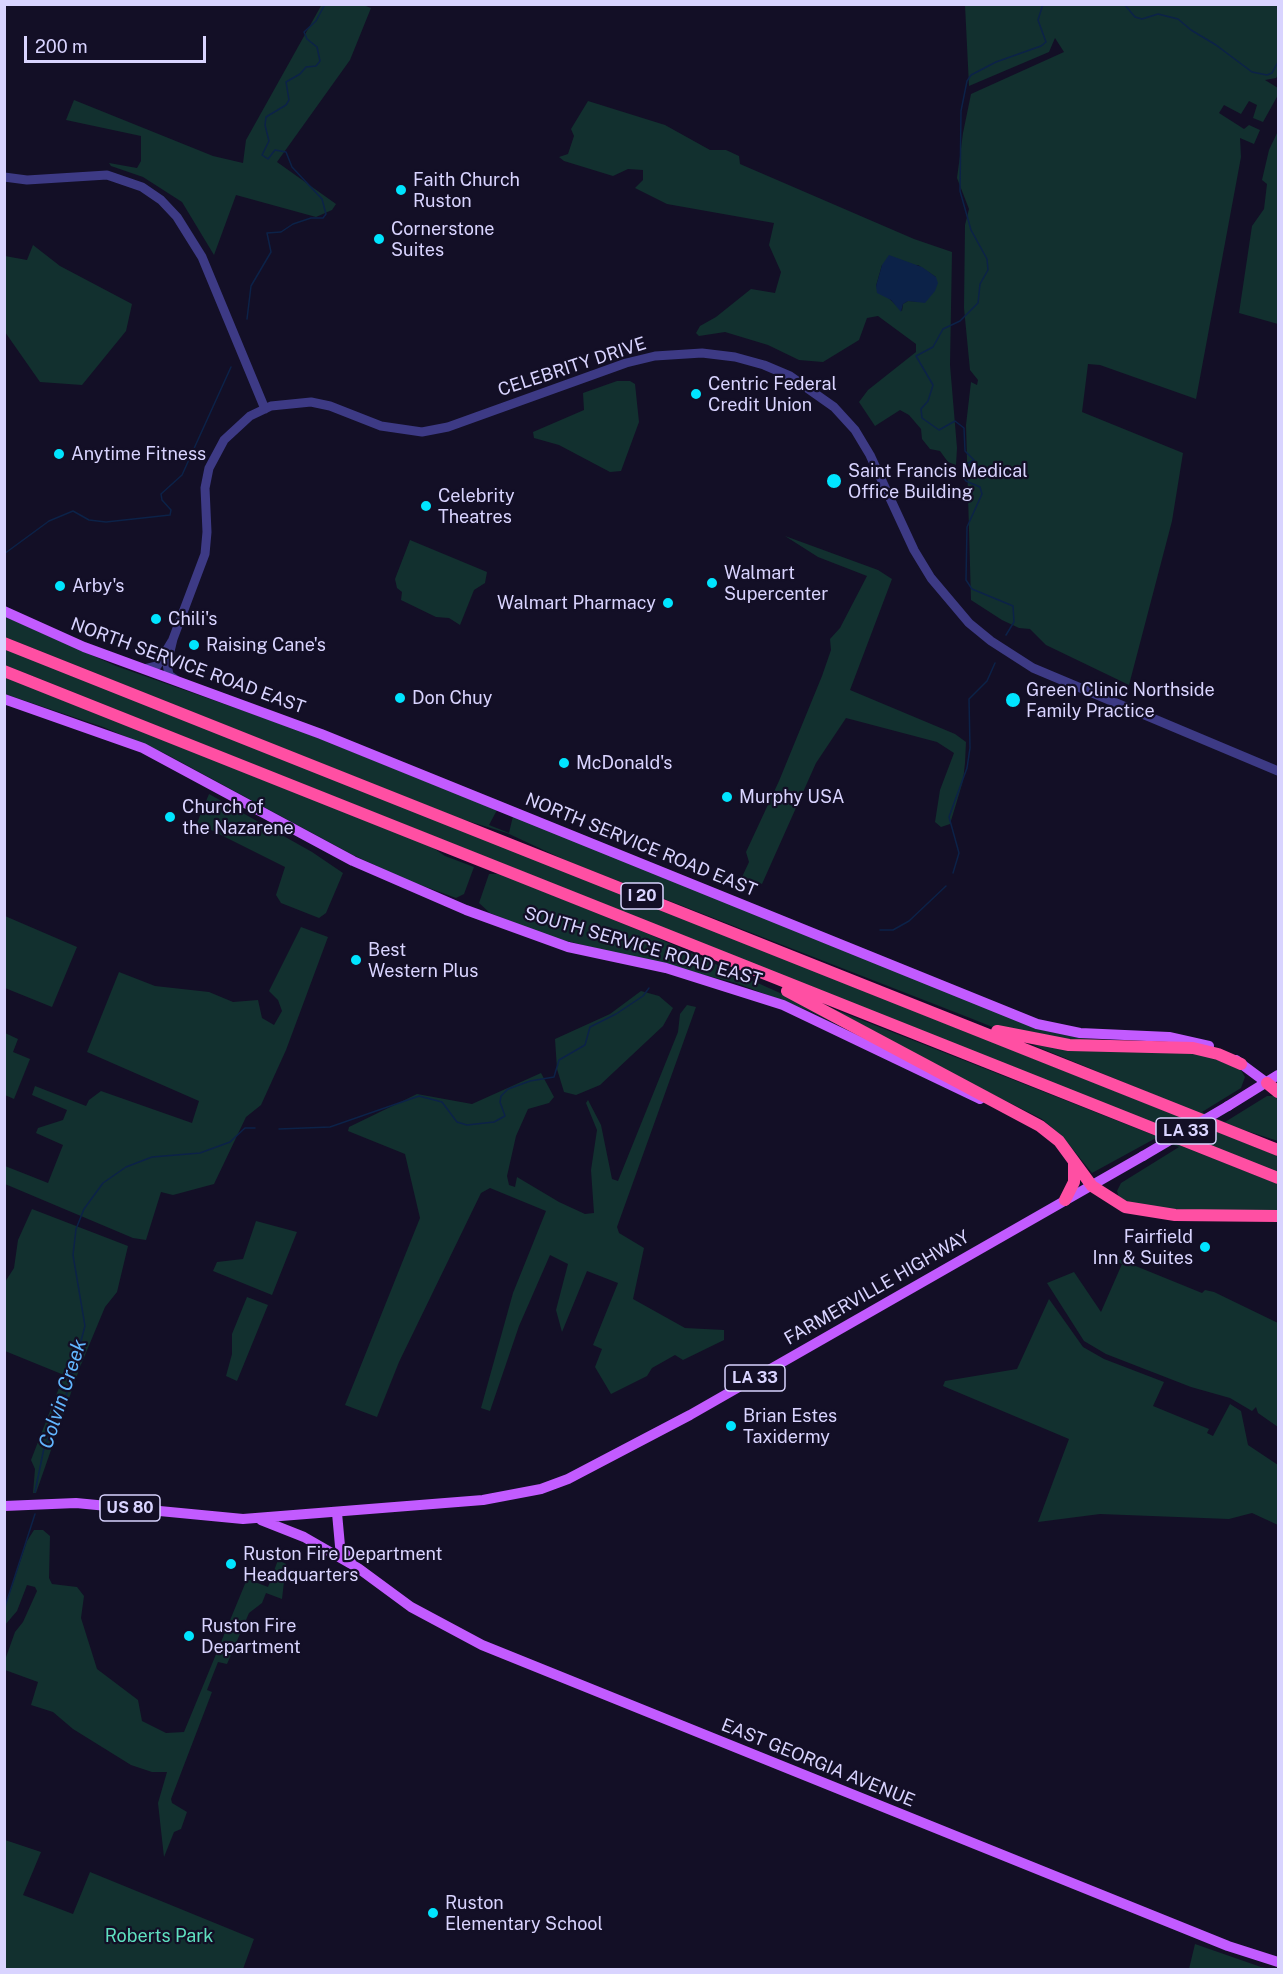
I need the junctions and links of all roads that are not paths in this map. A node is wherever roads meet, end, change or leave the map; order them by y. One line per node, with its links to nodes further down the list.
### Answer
1 (4, 177): 2 (street)
2 (265, 409): 4 (street, CELEBRITY DRIVE); 10 (street, CELEBRITY DRIVE)
3 (4, 611): 6 (main road, NORTH SERVICE ROAD EAST)
4 (173, 639): 6 (street); 8 (street)
5 (4, 643): 12 (highway, I 20)
6 (137, 668): 8 (main road, NORTH SERVICE ROAD EAST)
7 (4, 671): 11 (highway, I 20)
8 (182, 684): 13 (main road, NORTH SERVICE ROAD EAST)
9 (4, 699): 17 (main road, SOUTH SERVICE ROAD EAST)
10 (1278, 771)
11 (736, 964): 17 (highway); 20 (highway, I 20)
12 (969, 1026): 13 (highway); 18 (highway, I 20)
13 (1241, 1064): 15 (main road, NORTH SERVICE ROAD EAST)
14 (1278, 1076): 15 (main road, FARMERVILLE HIGHWAY / LA 33)
15 (1267, 1083): 16 (highway); 21 (main road, FARMERVILLE HIGHWAY / LA 33, bridge)
16 (1278, 1092)
17 (1011, 1110): 19 (highway)
18 (1278, 1150)
19 (1072, 1160): 21 (highway); 22 (highway)
20 (1278, 1178)
21 (1092, 1186): 22 (main road, FARMERVILLE HIGHWAY / LA 33); 23 (highway)
22 (1065, 1200): 25 (main road, FARMERVILLE HIGHWAY / LA 33)
23 (1278, 1215)
24 (4, 1506): 26 (main road, US 80)
25 (337, 1513): 26 (main road, US 80); 27 (main road)
26 (255, 1518): 27 (main road)
27 (358, 1568): 28 (main road, EAST GEORGIA AVENUE)
28 (1278, 1962)

